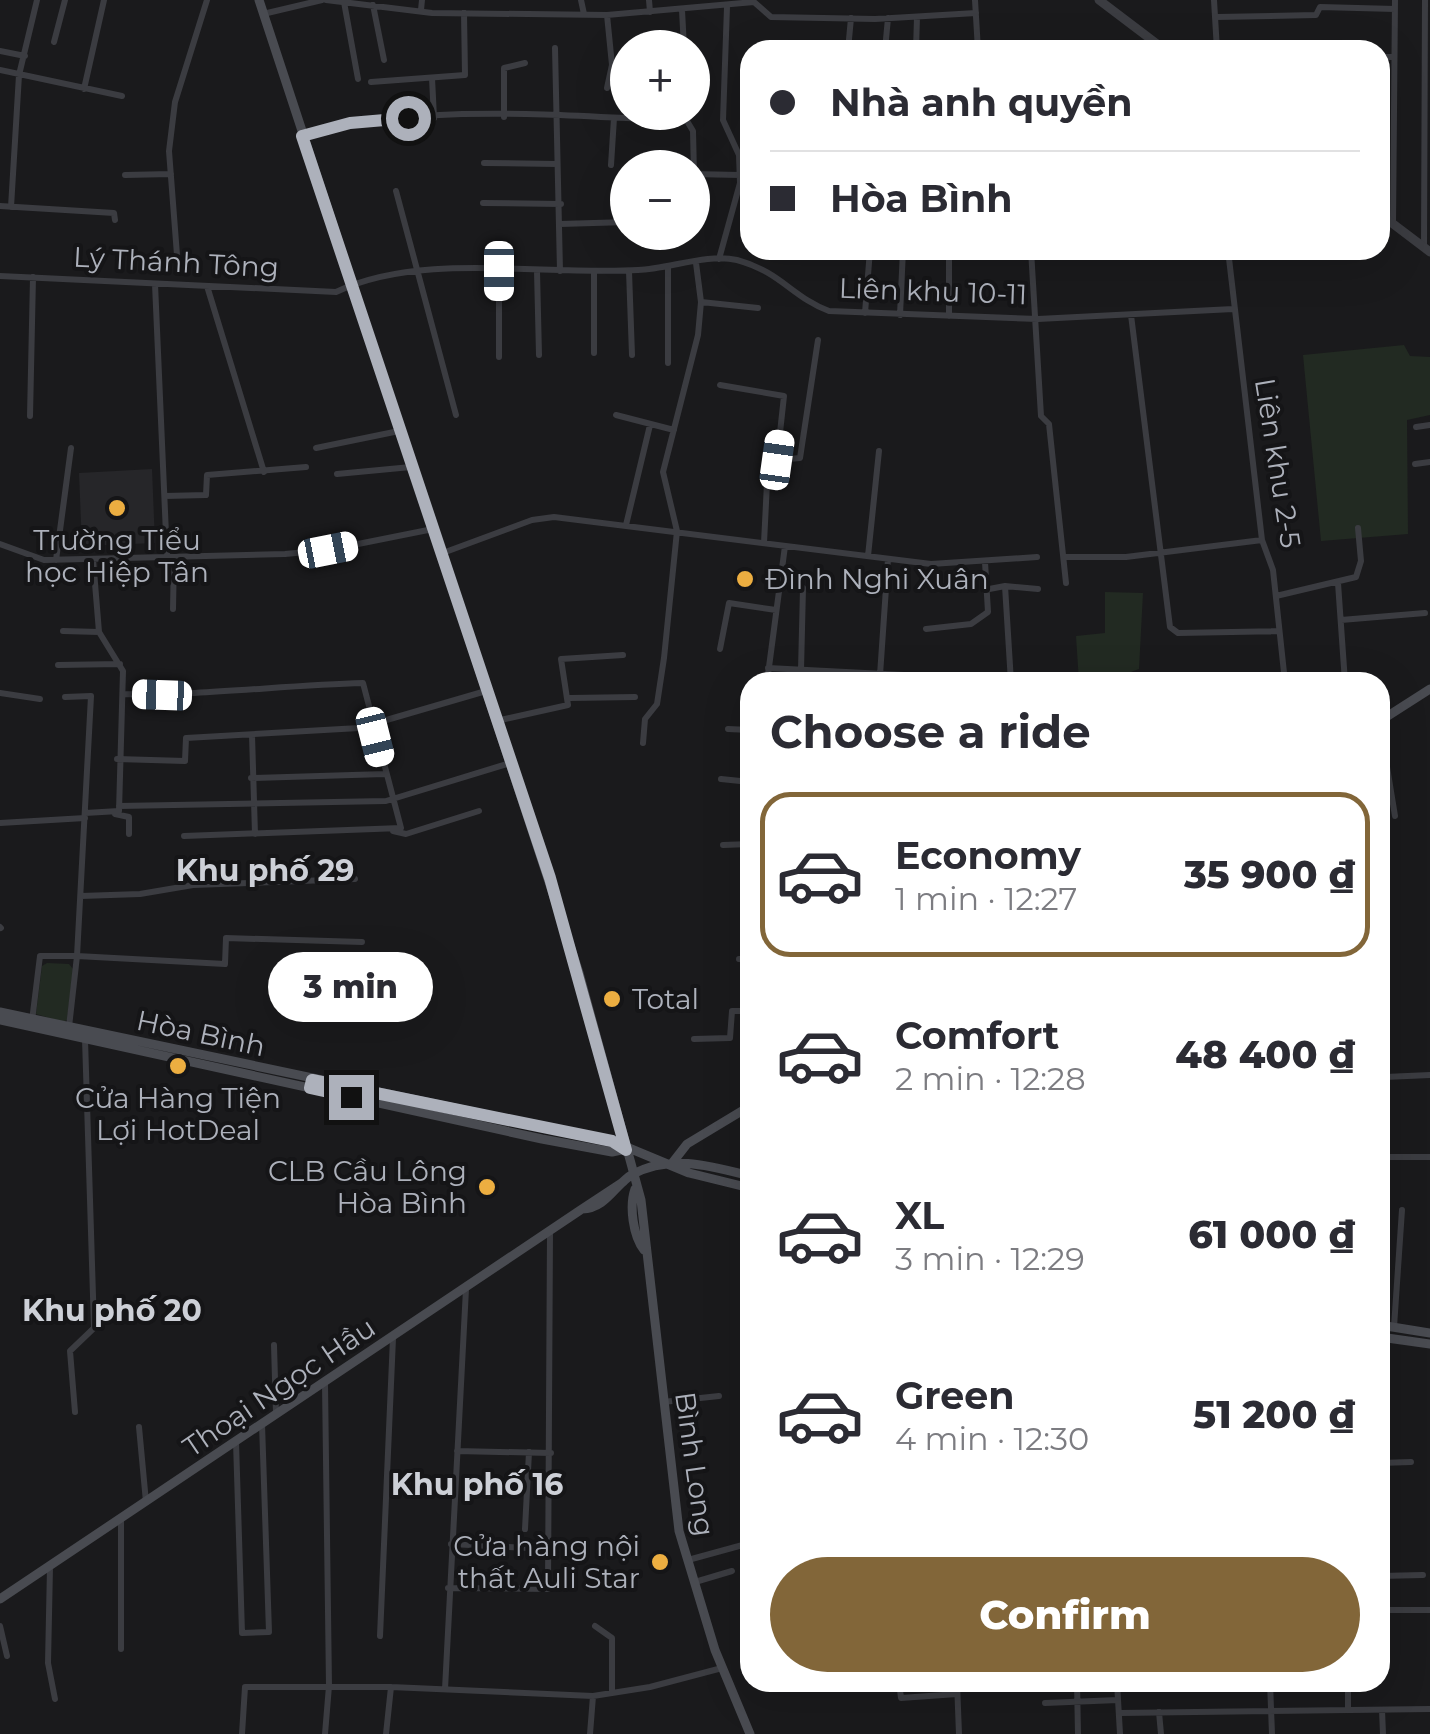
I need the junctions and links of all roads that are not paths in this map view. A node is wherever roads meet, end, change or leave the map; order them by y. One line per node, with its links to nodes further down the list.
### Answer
1 (37, 0): 46 (street)
2 (104, 0): 57 (street)
3 (207, 0): 67 (street)
4 (258, 0): 27 (main road, Bình Long)
5 (324, 0): 17 (street); 27 (street)
6 (422, 0): 21 (street)
7 (493, 0): 28 (street)
8 (581, 0): 29 (street)
9 (649, 0): 24 (street)
10 (975, 0): 26 (street)
11 (1099, 0): 40 (street)
12 (1214, 0): 32 (street)
13 (1396, 0): 23 (street)
14 (1424, 0): 81 (street)
15 (63, 1): 42 (street)
16 (750, 1): 20 (street); 33 (street)
17 (344, 2): 18 (street); 55 (street)
18 (374, 4): 21 (street); 49 (street)
19 (713, 4): 20 (street); 22 (street)
20 (727, 7): 69 (street)
21 (421, 10): 25 (street)
22 (682, 10): 24 (street); 35 (street)
23 (1395, 10): 32 (street); 48 (street)
24 (650, 12): 30 (street)
25 (464, 13): 28 (street); 54 (street)
26 (976, 13): 31 (street); 39 (street)
27 (263, 14): 64 (main road, Bình Long)
28 (493, 14): 29 (street)
29 (584, 14): 30 (street)
30 (607, 15): 43 (street)
31 (917, 17): 34 (street); 38 (street)
32 (1216, 17): 41 (street)
33 (851, 18): 34 (street); 36 (street)
34 (888, 18): 37 (street)
35 (683, 30)
36 (849, 40)
37 (886, 40)
38 (916, 40)
39 (977, 40)
40 (1152, 40)
41 (1216, 40)
42 (54, 42)
43 (610, 45)
44 (555, 48): 60 (street)
45 (0, 52): 46 (street)
46 (25, 56): 52 (street)
47 (1390, 58): 48 (street)
48 (1394, 58): 80 (street)
49 (384, 60)
50 (525, 63): 61 (street)
51 (0, 70): 52 (street)
52 (19, 74): 57 (street); 75 (street)
53 (610, 74): 58 (street)
54 (432, 78): 56 (street); 62 (street)
55 (358, 79)
56 (371, 82)
57 (84, 88): 59 (street)
58 (607, 88)
59 (122, 96)
60 (558, 116): 61 (street); 63 (street); 66 (street)
61 (504, 117): 62 (street)
62 (434, 118): 64 (street)
63 (610, 118)
64 (302, 136): 101 (main road, Bình Long)
65 (484, 162): 66 (street)
66 (558, 164): 73 (street)
67 (171, 174): 70 (street); 82 (street)
68 (710, 174): 69 (street)
69 (740, 174): 83 (street)
70 (125, 175)
71 (396, 191): 92 (street)
72 (483, 203): 73 (street)
73 (561, 204): 79 (street)
74 (0, 206): 75 (street)
75 (11, 207): 76 (street)
76 (115, 220)
77 (1390, 221): 80 (street)
78 (610, 223): 79 (street)
79 (560, 224): 95 (street)
80 (1394, 224): 81 (street)
81 (1427, 250)
82 (177, 255)
83 (719, 259): 89 (street, Liên khu 10-11); 105 (street, Liên khu 10-11)
84 (869, 260): 105 (street)
85 (903, 260): 106 (street)
86 (949, 260): 108 (street)
87 (1031, 260): 109 (street)
88 (1229, 260): 104 (street, Liên khu 2-5)
89 (696, 263): 90 (street, Liên khu 10-11); 102 (street)
90 (668, 267): 91 (street, Liên khu 10-11); 115 (street)
91 (629, 270): 96 (street, Liên khu 10-11); 113 (street)
92 (414, 271): 93 (street, Liên khu 10-11); 101 (street, Liên khu 10-11); 117 (street)
93 (499, 271): 94 (street, Liên khu 10-11); 114 (street)
94 (537, 271): 95 (street, Liên khu 10-11); 112 (street)
95 (560, 271): 96 (street, Liên khu 10-11)
96 (594, 271): 111 (street)
97 (0, 276): 98 (street, Lý Thánh Tông)
98 (33, 277): 99 (street, Lý Thánh Tông); 119 (street)
99 (155, 283): 100 (street, Lý Thánh Tông); 135 (street)
100 (207, 286): 101 (street, Lý Thánh Tông); 133 (street)
101 (349, 286): 124 (main road, Bình Long)
102 (701, 302): 103 (street); 123 (street)
103 (758, 308)
104 (1233, 309): 107 (street, Liên khu 10-11); 140 (street, Liên khu 2-5)
105 (865, 313): 106 (street, Liên khu 10-11)
106 (900, 315): 108 (street, Liên khu 10-11)
107 (1131, 315): 109 (street, Liên khu 10-11); 144 (street)
108 (948, 316): 109 (street, Liên khu 10-11)
109 (1038, 318): 147 (street)
110 (818, 340): 128 (street)
111 (594, 352)
112 (539, 355)
113 (632, 355)
114 (499, 357)
115 (668, 363)
116 (720, 386): 128 (street)
117 (456, 414)
118 (616, 415): 120 (street)
119 (30, 416)
120 (650, 425): 123 (street); 136 (street)
121 (1430, 425): 122 (street)
122 (1416, 427)
123 (674, 430): 139 (street)
124 (399, 431): 126 (street); 132 (main road, Bình Long)
125 (71, 448): 152 (street)
126 (316, 448)
127 (879, 450): 146 (street)
128 (777, 460): 141 (street)
129 (1430, 462): 130 (street)
130 (1415, 464)
131 (306, 467): 133 (street)
132 (411, 467): 134 (street); 138 (main road, Bình Long)
133 (264, 472): 135 (street)
134 (336, 474)
135 (165, 496): 148 (street)
136 (626, 525): 139 (street); 145 (street)
137 (1358, 528): 155 (street)
138 (433, 529): 145 (main road, Bình Long); 148 (street)
139 (676, 530): 141 (street); 195 (street)
140 (1262, 540): 144 (street); 160 (street, Liên khu 2-5)
141 (764, 543): 143 (street)
142 (0, 544): 152 (street)
143 (785, 546): 146 (street); 162 (street)
144 (1163, 552): 147 (street); 167 (street)
145 (440, 554): 182 (main road, Bình Long)
146 (868, 556): 151 (street)
147 (1064, 556): 154 (street)
148 (171, 557): 150 (street); 161 (street)
149 (1038, 557): 153 (street)
150 (93, 559): 152 (street); 168 (street)
151 (888, 559): 153 (street); 177 (street)
152 (56, 560)
153 (985, 562): 159 (street)
154 (1066, 583)
155 (1338, 583): 160 (street); 164 (street)
156 (1005, 586): 158 (street); 159 (street); 178 (street)
157 (803, 588): 174 (street)
158 (1038, 589)
159 (984, 590): 165 (street)
160 (1276, 596): 167 (street, Liên khu 2-5)
161 (173, 609)
162 (776, 610): 169 (street); 173 (street)
163 (1425, 613): 164 (street)
164 (1341, 620): 180 (street)
165 (926, 629)
166 (63, 630): 168 (street)
167 (1279, 630): 179 (street, Liên khu 2-5)
168 (98, 632): 171 (street)
169 (720, 649)
170 (623, 655): 187 (street)
171 (121, 664): 172 (street); 184 (street)
172 (58, 666)
173 (768, 668): 174 (street); 175 (street)
174 (801, 670): 176 (street)
175 (768, 672)
176 (833, 672)
177 (880, 672)
178 (1010, 672)
179 (1284, 672)
180 (1344, 672)
181 (1430, 689): 189 (main road)
182 (486, 691): 190 (main road, Bình Long); 191 (street)
183 (0, 693): 188 (street)
184 (123, 694): 191 (street); 196 (street)
185 (65, 697): 208 (street)
186 (635, 697): 187 (street)
187 (570, 698): 190 (street)
188 (40, 699)
189 (1390, 716)
190 (496, 721): 197 (main road, Bình Long)
191 (372, 726): 194 (street); 198 (street)
192 (728, 729): 193 (street)
193 (740, 730)
194 (252, 735): 196 (street); 199 (street)
195 (643, 743)
196 (117, 759): 204 (street)
197 (510, 762): 203 (street); 232 (main road, Bình Long)
198 (384, 774): 199 (street); 203 (street)
199 (251, 778): 205 (street)
200 (721, 779): 201 (street)
201 (740, 781)
202 (1390, 785): 209 (street)
203 (392, 800): 205 (street); 211 (street)
204 (119, 806): 205 (street); 207 (street)
205 (253, 806): 213 (street)
206 (480, 812): 211 (street)
207 (115, 814): 208 (street); 212 (street)
208 (85, 816): 210 (street); 218 (street)
209 (1395, 816)
210 (0, 823)
211 (393, 831): 213 (street)
212 (129, 834)
213 (255, 834): 214 (street)
214 (184, 836)
215 (740, 844): 216 (street)
216 (723, 845)
217 (355, 879): 218 (street)
218 (81, 896): 220 (street)
219 (362, 942): 220 (street)
220 (77, 956): 224 (street); 225 (street)
221 (740, 1011): 227 (street)
222 (0, 1012): 224 (main road, Hòa Bình)
223 (0, 1020): 224 (main road, Hòa Bình)
224 (32, 1023): 225 (main road, Hòa Bình); 226 (main road, Hòa Bình)
225 (69, 1027): 230 (main road, Hòa Bình)
226 (85, 1038): 230 (main road, Hòa Bình); 252 (street)
227 (694, 1039)
228 (1430, 1074): 229 (street)
229 (1390, 1076)
230 (310, 1084): 232 (main road, Hòa Bình)
231 (740, 1112): 235 (main road)
232 (626, 1150): 235 (main road, Hòa Bình); 236 (main road, Bình Long)
233 (1390, 1157): 234 (street)
234 (1430, 1158)
235 (673, 1162): 236 (main road, Thoại Ngọc Hầu); 237 (main road); 238 (main road)
236 (633, 1174): 240 (main road, Thoại Ngọc Hầu); 251 (main road, Bình Long)
237 (740, 1174)
238 (740, 1186)
239 (1402, 1210): 243 (street)
240 (550, 1232): 241 (main road, Thoại Ngọc Hầu); 259 (street)
241 (466, 1290): 245 (main road, Thoại Ngọc Hầu); 257 (street)
242 (1390, 1327): 243 (main road)
243 (1394, 1328): 244 (main road)
244 (1430, 1333)
245 (393, 1338): 249 (main road, Thoại Ngọc Hầu); 280 (street)
246 (1390, 1338): 247 (main road)
247 (1430, 1344)
248 (274, 1345): 253 (street)
249 (325, 1384): 253 (main road, Thoại Ngọc Hầu); 284 (street)
250 (719, 1396): 251 (street)
251 (663, 1402): 268 (main road, Bình Long)
252 (74, 1412)
253 (276, 1415): 254 (main road, Thoại Ngọc Hầu)
254 (262, 1424): 256 (main road, Thoại Ngọc Hầu); 256 (street)
255 (139, 1427): 262 (street)
256 (236, 1441): 262 (main road, Thoại Ngọc Hầu)
257 (457, 1451): 258 (street); 265 (street)
258 (529, 1452): 259 (street); 264 (street)
259 (551, 1453): 267 (street)
260 (1412, 1462): 261 (street)
261 (1390, 1463)
262 (146, 1503): 263 (main road, Thoại Ngọc Hầu)
263 (122, 1520): 269 (main road, Thoại Ngọc Hầu); 281 (street)
264 (526, 1530)
265 (451, 1544): 267 (street); 274 (street)
266 (740, 1546): 268 (street)
267 (549, 1549): 274 (street)
268 (688, 1560): 273 (main road, Bình Long)
269 (50, 1567): 275 (main road, Thoại Ngọc Hầu); 295 (street)
270 (732, 1571): 273 (street)
271 (1423, 1575): 272 (street)
272 (1390, 1576)
273 (694, 1582): 283 (main road, Bình Long)
274 (448, 1588): 286 (street)
275 (0, 1599)
276 (1390, 1610): 277 (street)
277 (1430, 1610)
278 (0, 1626): 282 (street)
279 (595, 1626): 292 (street)
280 (380, 1636)
281 (122, 1649)
282 (7, 1656)
283 (722, 1668): 292 (street); 309 (main road, Bình Long)
284 (328, 1686): 285 (street); 305 (street); 306 (street)
285 (392, 1687): 286 (street); 307 (street)
286 (445, 1689): 294 (street)
287 (901, 1692): 293 (street)
288 (1078, 1692): 297 (street)
289 (1118, 1692): 296 (street)
290 (1270, 1692): 301 (street)
291 (1348, 1692): 299 (street)
292 (612, 1693): 294 (street)
293 (958, 1694): 310 (street)
294 (593, 1696): 308 (street)
295 (55, 1698)
296 (1118, 1700): 297 (street); 304 (street)
297 (1078, 1702): 298 (street); 311 (street)
298 (1045, 1703)
299 (1348, 1709): 301 (street); 302 (street)
300 (1430, 1709): 302 (street)
301 (1271, 1710): 303 (street); 314 (street)
302 (1382, 1710): 315 (street)
303 (1160, 1712): 304 (street); 313 (street)
304 (1119, 1713): 312 (street)
305 (242, 1734)
306 (325, 1734)
307 (386, 1734)
308 (590, 1734)
309 (750, 1734)
310 (960, 1734)
311 (1078, 1734)
312 (1120, 1734)
313 (1161, 1734)
314 (1272, 1734)
315 (1383, 1734)

